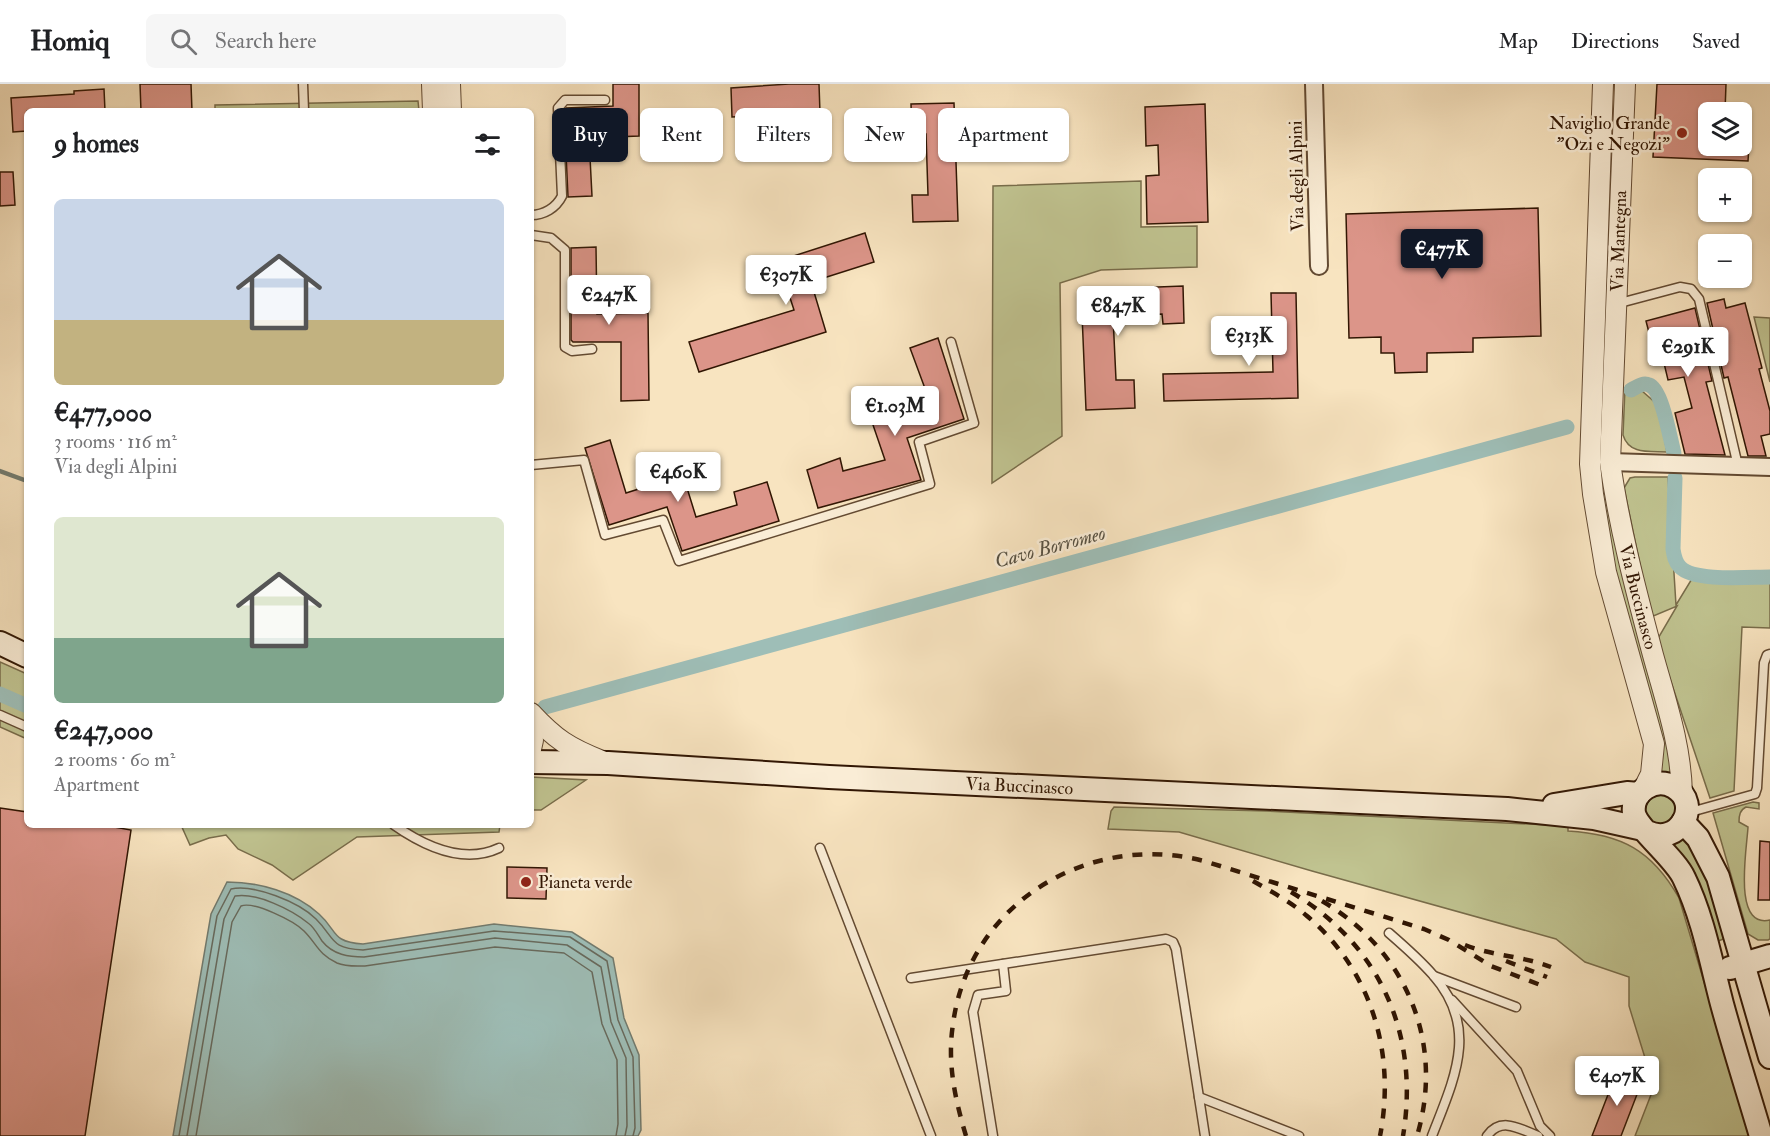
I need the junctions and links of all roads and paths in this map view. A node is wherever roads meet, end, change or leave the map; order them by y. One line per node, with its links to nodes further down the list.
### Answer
1 (303, 84): 8 (lane)
2 (432, 84): 9 (street)
3 (450, 84): 10 (street)
4 (1314, 84): 13 (street, Via degli Alpini)
5 (1603, 84): 30 (street, Via Buccinasco)
6 (1626, 84): 14 (street, Via Mantegna)
7 (606, 100): 11 (lane)
8 (304, 108)
9 (433, 108)
10 (451, 108)
11 (534, 215)
12 (534, 236): 16 (lane)
13 (1318, 266)
14 (1616, 304): 17 (street, Via Mantegna); 20 (lane)
15 (951, 342): 19 (lane)
16 (592, 349)
17 (1612, 398): 18 (street, Via Buccinasco)
18 (1610, 462): 20 (street); 32 (street, Via Buccinasco)
19 (534, 465)
20 (1738, 466): 21 (street)
21 (1770, 466)
22 (0, 643): 24 (main road)
23 (1770, 654): 32 (lane)
24 (24, 655)
25 (0, 715): 27 (lane)
26 (534, 716): 29 (street)
27 (24, 726)
28 (534, 762): 29 (main road, Via Buccinasco)
29 (608, 763): 31 (main road, Via Buccinasco)
30 (1641, 792): 31 (main road, Via Buccinasco); 32 (main road, Via Buccinasco); 34 (main road, Via Buccinasco)
31 (1507, 809): 34 (main road, Via Buccinasco)
32 (1684, 810): 34 (main road, Via Buccinasco); 40 (main road)
33 (399, 828): 35 (lane)
34 (1645, 831): 41 (main road, Via Buccinasco)
35 (499, 848)
36 (820, 849): 48 (lane)
37 (1389, 933): 42 (lane)
38 (1770, 956): 40 (main road)
39 (1003, 964): 43 (lane); 47 (lane); 49 (lane)
40 (1743, 964): 41 (main road); 46 (main road)
41 (1714, 972): 56 (main road, Via Buccinasco)
42 (1434, 975): 44 (lane); 45 (lane)
43 (911, 978)
44 (1446, 993): 52 (lane); 55 (lane)
45 (1516, 1007)
46 (1770, 1057)
47 (1199, 1097): 50 (lane); 51 (lane)
48 (931, 1136)
49 (993, 1136)
50 (1205, 1136)
51 (1299, 1136)
52 (1432, 1136)
53 (1487, 1136): 54 (lane)
54 (1538, 1136)
55 (1550, 1136)
56 (1761, 1136)

